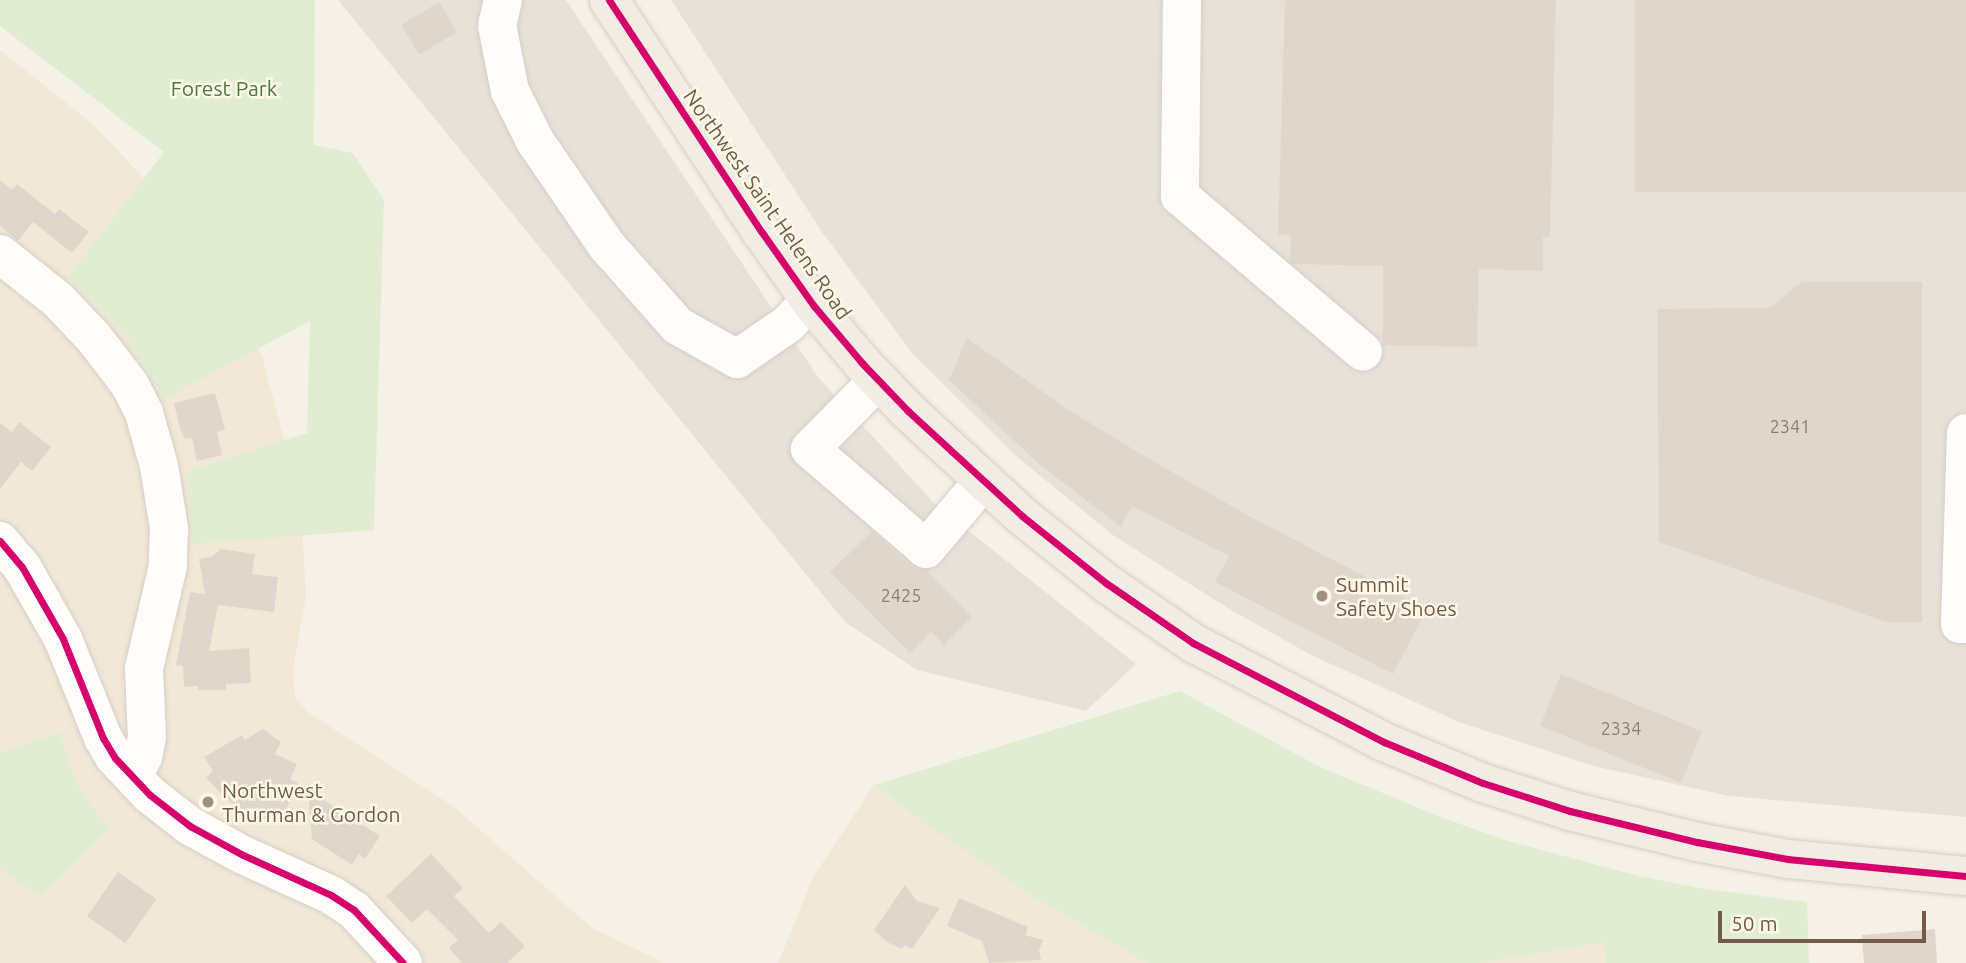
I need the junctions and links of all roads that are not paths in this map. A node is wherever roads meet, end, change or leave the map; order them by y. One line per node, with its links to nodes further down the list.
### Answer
1 (503, 0): 5 (street)
2 (609, 0): 5 (main road, Northwest Saint Helens Road)
3 (1182, 0): 6 (street)
4 (0, 254): 13 (street)
5 (810, 300): 7 (main road, Northwest Saint Helens Road)
6 (1363, 352)
7 (878, 380): 10 (main road, Northwest Saint Helens Road); 10 (street)
8 (1966, 433): 9 (street)
9 (1966, 449): 12 (street)
10 (982, 481): 14 (main road, Northwest Saint Helens Road)
11 (0, 541): 13 (street)
12 (1966, 625)
13 (133, 777): 15 (street)
14 (1966, 876)
15 (402, 963)

